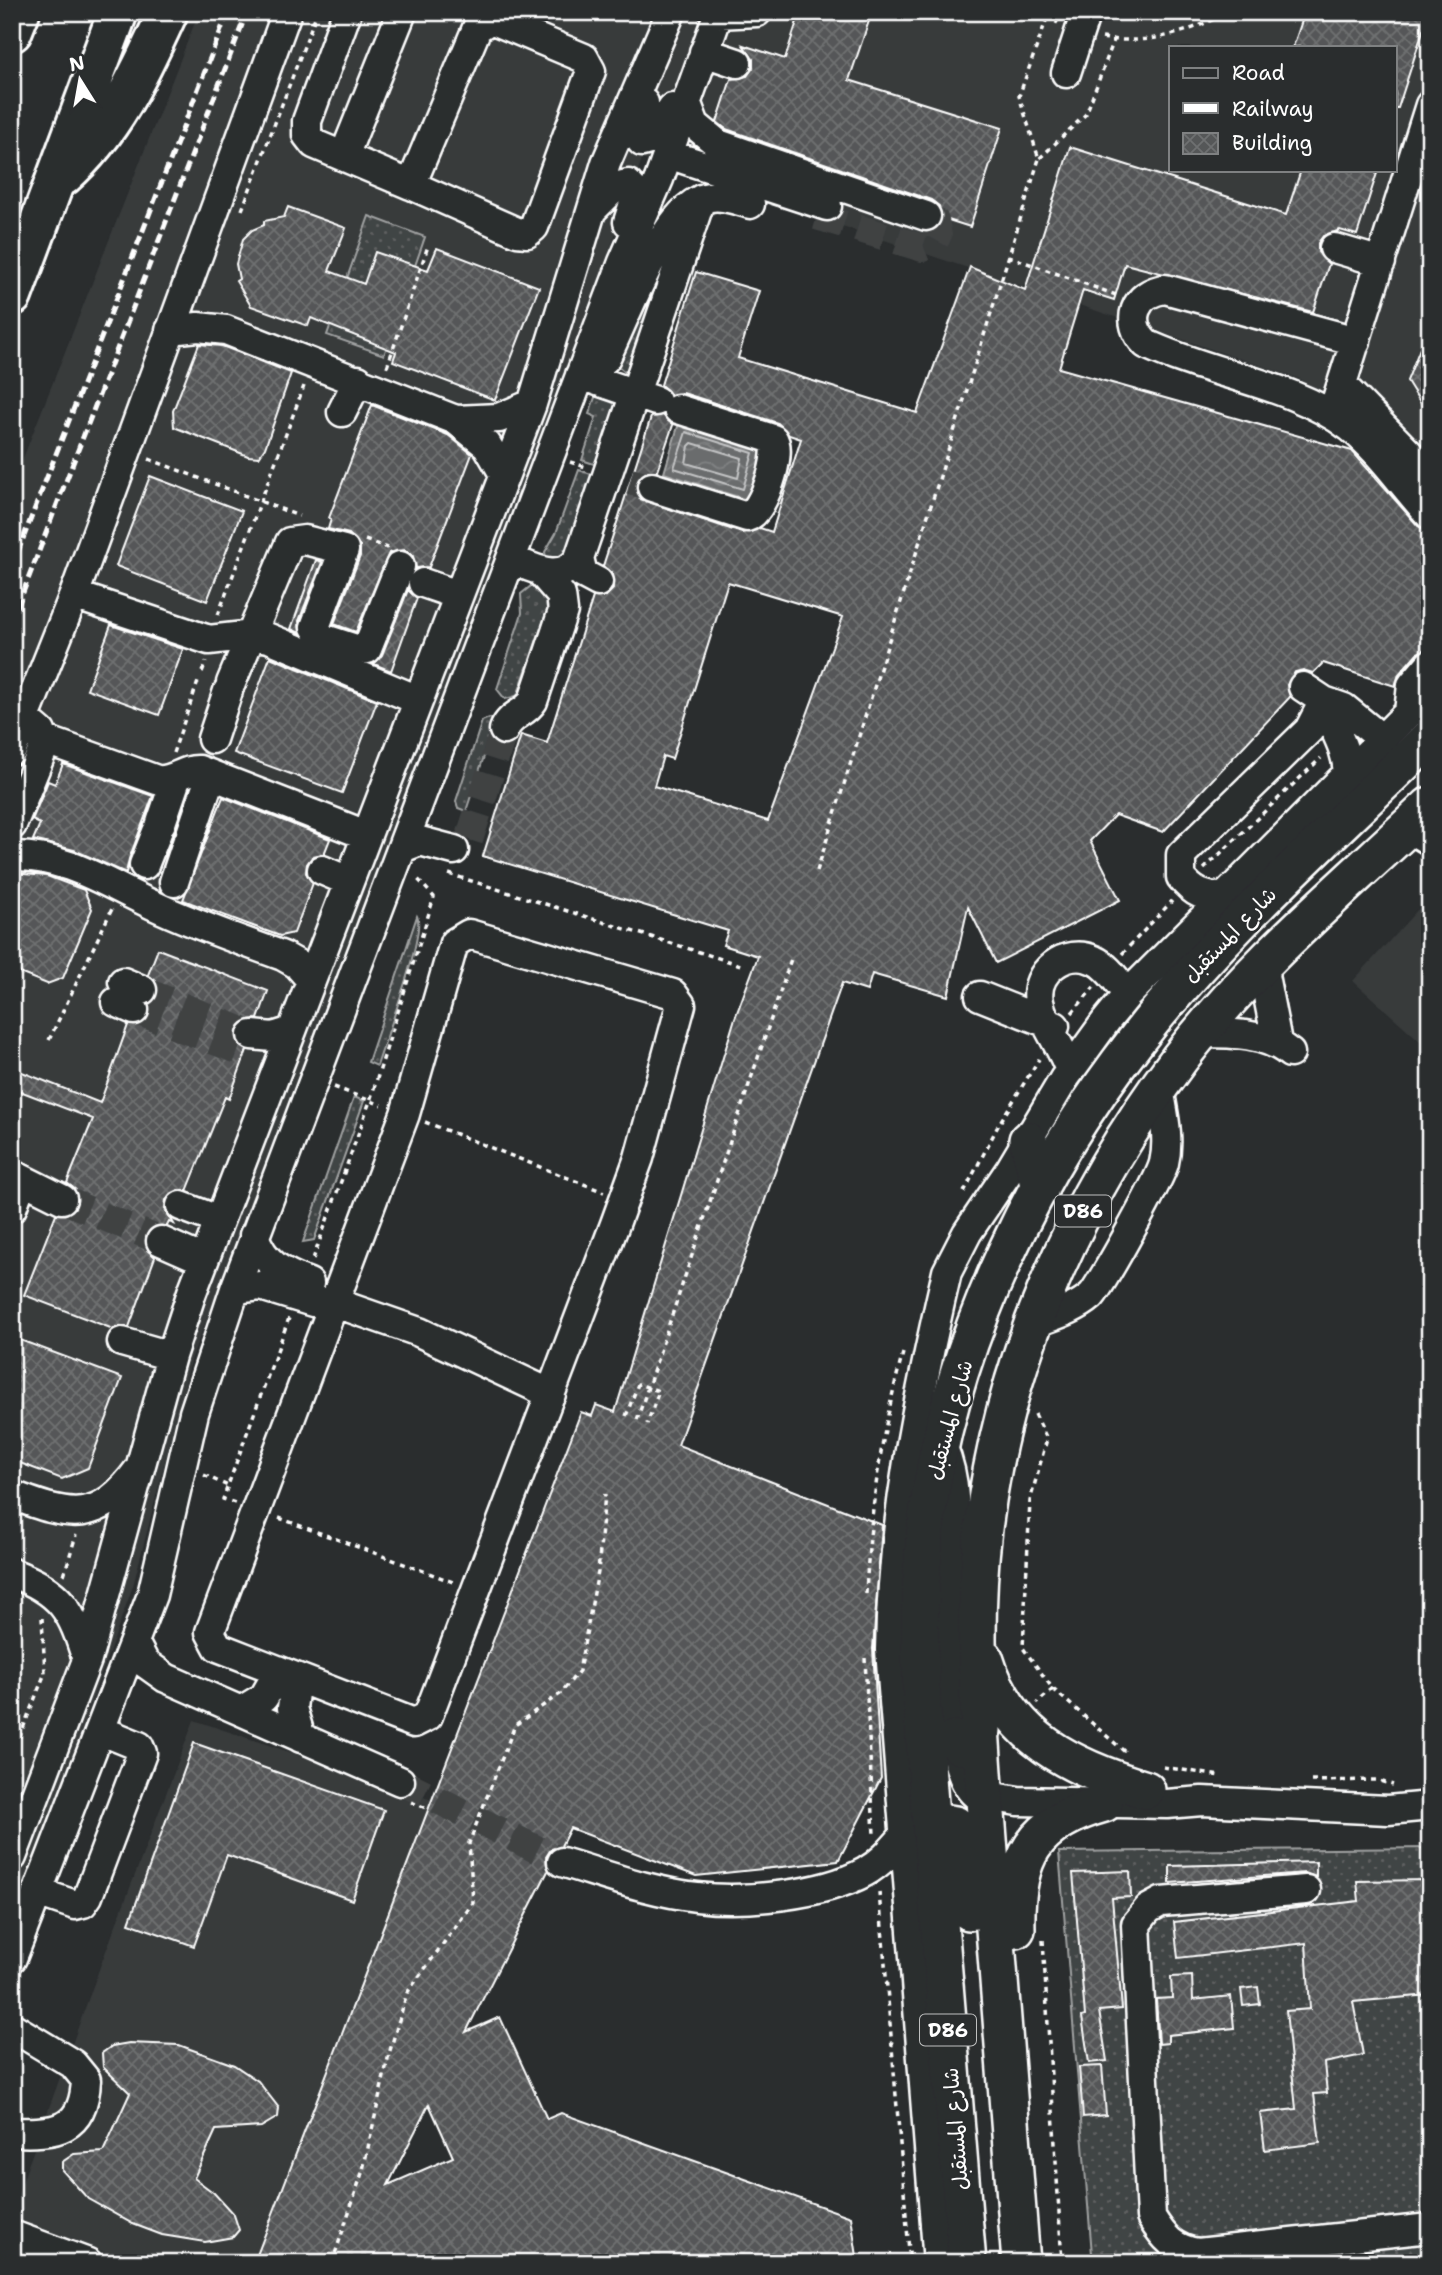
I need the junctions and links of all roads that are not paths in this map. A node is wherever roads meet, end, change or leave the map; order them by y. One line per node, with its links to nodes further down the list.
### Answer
1 (20, 12): 11 (highway)
2 (118, 12): 19 (highway)
3 (168, 12): 19 (highway)
4 (287, 12): 27 (street)
5 (347, 12): 17 (street)
6 (402, 12): 17 (street)
7 (671, 12): 22 (street)
8 (679, 12): 15 (street)
9 (736, 13): 12 (street)
10 (1083, 22): 14 (street)
11 (12, 32)
12 (704, 52): 13 (street); 15 (street)
13 (737, 62)
14 (1066, 73)
15 (688, 98): 18 (street); 23 (street)
16 (1430, 105): 25 (street)
17 (344, 156): 20 (street)
18 (663, 167): 21 (street); 21 (street); 26 (street)
19 (54, 184): 28 (highway)
20 (411, 185): 20 (street)
21 (728, 197): 32 (street); 34 (street)
22 (592, 210): 26 (street); 35 (street)
23 (926, 216)
24 (1336, 242): 25 (street)
25 (1383, 257): 31 (street)
26 (623, 262): 32 (street)
27 (187, 285): 29 (street); 30 (street)
28 (12, 296)
29 (170, 330): 30 (street); 48 (street)
30 (226, 330): 37 (street)
31 (1356, 341): 33 (street); 36 (street)
32 (582, 370): 34 (street); 44 (street)
33 (1344, 387): 36 (street); 39 (street)
34 (657, 401): 40 (street); 40 (street)
35 (532, 404): 37 (street); 38 (street)
36 (1332, 415): 41 (street)
37 (456, 419): 38 (street)
38 (504, 474): 49 (street)
39 (1430, 475)
40 (630, 481): 43 (street)
41 (1430, 515)
42 (395, 558): 50 (street)
43 (579, 558): 45 (street); 46 (street)
44 (511, 559): 45 (street); 65 (street)
45 (539, 570): 56 (street)
46 (598, 582)
47 (423, 583): 49 (street)
48 (74, 594): 50 (street); 55 (street)
49 (458, 595): 53 (street)
50 (253, 635): 53 (street); 57 (street)
51 (1430, 664): 54 (street)
52 (1313, 694): 58 (street); 60 (street); 73 (street)
53 (418, 700): 68 (street)
54 (1423, 718): 58 (street); 87 (main road, شارع المستقبل / D86)
55 (34, 730): 59 (street); 63 (street); 67 (street)
56 (504, 730)
57 (212, 739)
58 (1382, 739): 60 (street)
59 (12, 750)
60 (1348, 773): 73 (street)
61 (211, 775): 63 (street); 68 (street); 72 (street)
62 (1430, 778): 66 (main road)
63 (176, 779): 71 (street)
64 (342, 807): 68 (street)
65 (416, 808): 69 (street); 69 (street)
66 (1421, 823): 74 (main road, شارع المستقبل / D86)
67 (12, 825)
68 (369, 827): 75 (street)
69 (402, 848): 92 (street)
70 (12, 856): 75 (street)
71 (144, 865)
72 (174, 882)
73 (1225, 897): 76 (street)
74 (1262, 964): 80 (main road, شارع المستقبل / D86); 80 (street)
75 (311, 980): 79 (street)
76 (1128, 994): 78 (street); 81 (street)
77 (980, 996): 78 (street)
78 (1046, 1020): 81 (street); 82 (street)
79 (292, 1031): 83 (street); 83 (street)
80 (1201, 1033): 84 (main road, شارع المستقبل / D86)
81 (1095, 1036): 82 (street)
82 (1069, 1071): 85 (street)
83 (274, 1078): 91 (street)
84 (1159, 1088): 97 (main road, شارع المستقبل / D86); 97 (street)
85 (1028, 1140): 87 (main road); 121 (street)
86 (17, 1177): 88 (street); 90 (street)
87 (1040, 1188): 101 (main road, شارع المستقبل / D86)
88 (62, 1199)
89 (181, 1206): 91 (street)
90 (12, 1208)
91 (219, 1220): 94 (street)
92 (254, 1235): 95 (street); 96 (street)
93 (162, 1241): 94 (street)
94 (204, 1260): 99 (street)
95 (235, 1289): 96 (street); 106 (street)
96 (333, 1302): 100 (street); 100 (street); 108 (street)
97 (1032, 1324): 105 (main road, شارع المستقبل / D86)
98 (121, 1342): 99 (street)
99 (171, 1356): 102 (street)
100 (551, 1394): 108 (street)
101 (941, 1442): 111 (street); 121 (main road, شارع المستقبل / D86)
102 (142, 1464): 103 (street); 107 (street)
103 (12, 1495)
104 (12, 1573): 107 (street)
105 (978, 1636): 111 (main road, شارع المستقبل / D86); 113 (main road)
106 (135, 1644): 109 (street); 110 (street)
107 (87, 1660): 122 (street)
108 (287, 1674): 109 (street); 112 (street)
109 (241, 1711): 112 (street)
110 (102, 1731): 125 (street); 125 (street)
111 (968, 1734): 115 (main road, شارع المستقبل / D86)
112 (301, 1738): 114 (street)
113 (1153, 1778): 115 (street); 117 (street)
114 (400, 1781)
115 (980, 1789): 118 (street); 121 (street); 130 (main road, شارع المستقبل / D86)
116 (1396, 1799): 117 (street); 119 (street); 120 (street)
117 (1202, 1801): 118 (street)
118 (1104, 1803): 130 (main road)
119 (1430, 1806)
120 (1430, 1819)
121 (925, 1839): 123 (street); 126 (main road, شارع المستقبل / D86); 129 (street); 130 (main road)
122 (12, 1857)
123 (562, 1862)
124 (1306, 1890): 132 (street)
125 (37, 1892): 127 (street)
126 (942, 1957): 129 (main road); 136 (main road, شارع المستقبل / D86)
127 (12, 1958)
128 (12, 2027): 131 (street)
129 (919, 2042): 135 (street)
130 (1007, 2088): 137 (main road, شارع المستقبل / D86)
131 (12, 2132)
132 (1430, 2228)
133 (12, 2235): 134 (street)
134 (88, 2263)
135 (938, 2263)
136 (967, 2263)
137 (1021, 2263)

